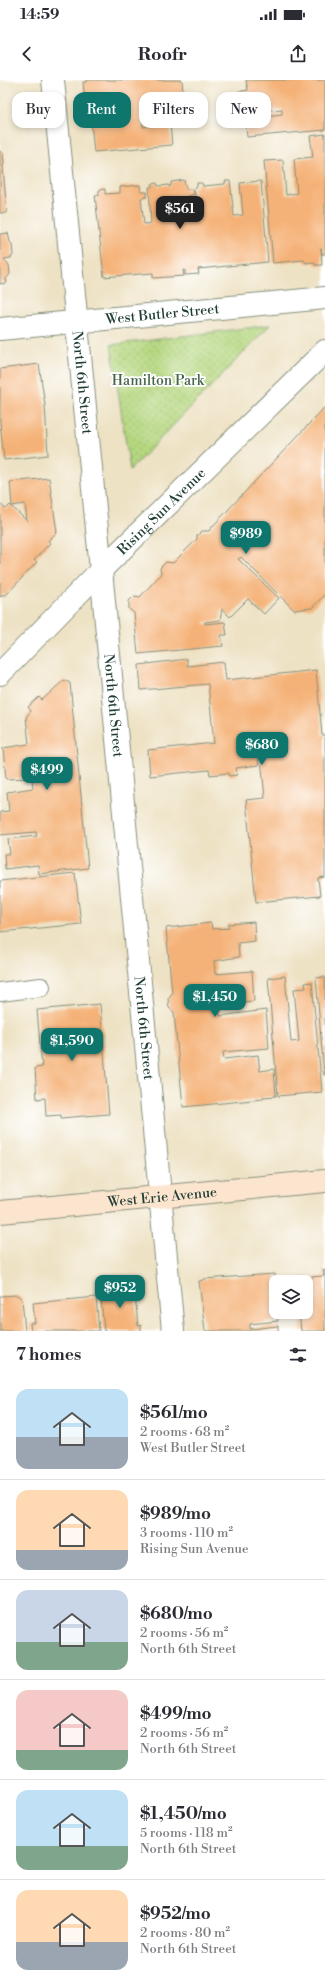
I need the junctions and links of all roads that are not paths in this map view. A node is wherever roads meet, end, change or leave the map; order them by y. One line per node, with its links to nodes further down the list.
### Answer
1 (53, 80): 3 (street, North 6th Street)
2 (325, 298): 3 (street, West Butler Street)
3 (76, 322): 4 (street, West Butler Street); 6 (street, North 6th Street)
4 (0, 329)
5 (325, 351): 6 (street, Rising Sun Avenue)
6 (101, 570): 7 (street, Rising Sun Avenue); 11 (street, North 6th Street)
7 (0, 674)
8 (42, 987): 9 (lane)
9 (0, 992)
10 (325, 1181): 11 (main road, West Erie Avenue)
11 (161, 1196): 12 (main road, West Erie Avenue); 13 (street, North 6th Street)
12 (0, 1212)
13 (173, 1331)

